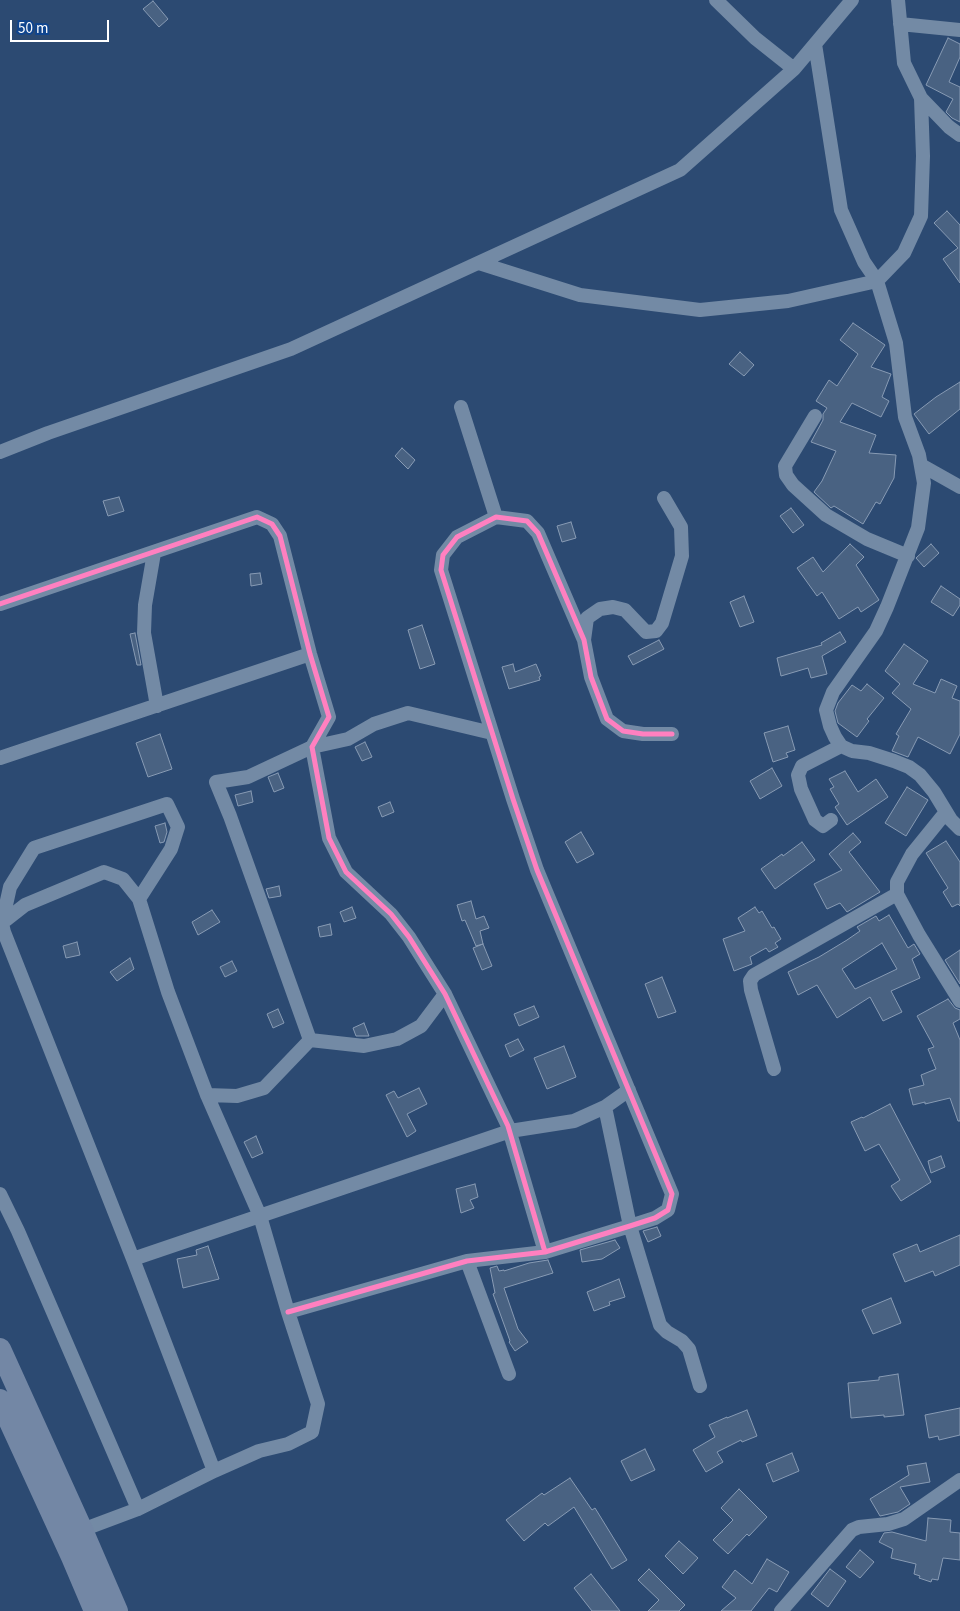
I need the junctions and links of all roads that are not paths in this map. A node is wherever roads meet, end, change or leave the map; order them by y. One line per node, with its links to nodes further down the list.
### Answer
1 (716, 0): 7 (street)
2 (852, 0): 6 (street)
3 (898, 0): 4 (street)
4 (900, 24): 5 (street); 8 (street)
5 (960, 30)
6 (815, 44): 7 (street); 11 (street)
7 (794, 68): 10 (street)
8 (921, 98): 9 (street); 11 (street)
9 (960, 135)
10 (479, 263): 11 (street); 14 (street)
11 (877, 281): 15 (street)
12 (461, 407): 18 (street)
13 (815, 416): 20 (street)
14 (0, 452)
15 (921, 465): 16 (street); 20 (street)
16 (960, 487)
17 (664, 498): 22 (street)
18 (496, 517): 22 (street); 25 (street)
19 (154, 553): 21 (street); 23 (street); 24 (street)
20 (908, 556): 27 (street)
21 (0, 604)
22 (584, 640): 26 (street)
23 (310, 654): 24 (street); 28 (street)
24 (157, 706): 29 (street)
25 (492, 733): 28 (street); 40 (street)
26 (672, 734)
27 (841, 746): 30 (street); 31 (street)
28 (312, 747): 36 (street); 38 (street)
29 (0, 758)
30 (946, 812): 32 (street); 33 (street)
31 (831, 820)
32 (960, 829)
33 (897, 894): 37 (street); 39 (street)
34 (139, 899): 35 (street); 35 (street); 41 (street)
35 (2, 926): 48 (street)
36 (445, 994): 38 (street); 43 (street)
37 (960, 1001)
38 (310, 1040): 41 (street)
39 (774, 1069)
40 (629, 1090): 42 (street); 46 (street)
41 (207, 1095): 45 (street)
42 (605, 1107): 43 (street); 46 (street)
43 (510, 1131): 45 (street); 47 (street)
44 (0, 1194): 57 (street)
45 (260, 1216): 48 (street); 50 (street)
46 (630, 1226): 47 (street); 53 (street)
47 (545, 1252): 49 (street)
48 (133, 1259): 55 (street)
49 (467, 1261): 50 (street); 52 (street)
50 (288, 1312): 55 (street)
51 (0, 1349): 58 (main road)
52 (509, 1374)
53 (700, 1386)
54 (0, 1400): 59 (main road)
55 (214, 1471): 57 (street)
56 (960, 1480): 61 (street)
57 (138, 1509): 58 (street)
58 (82, 1530): 60 (main road)
59 (95, 1611)
60 (117, 1611)
61 (781, 1611)

